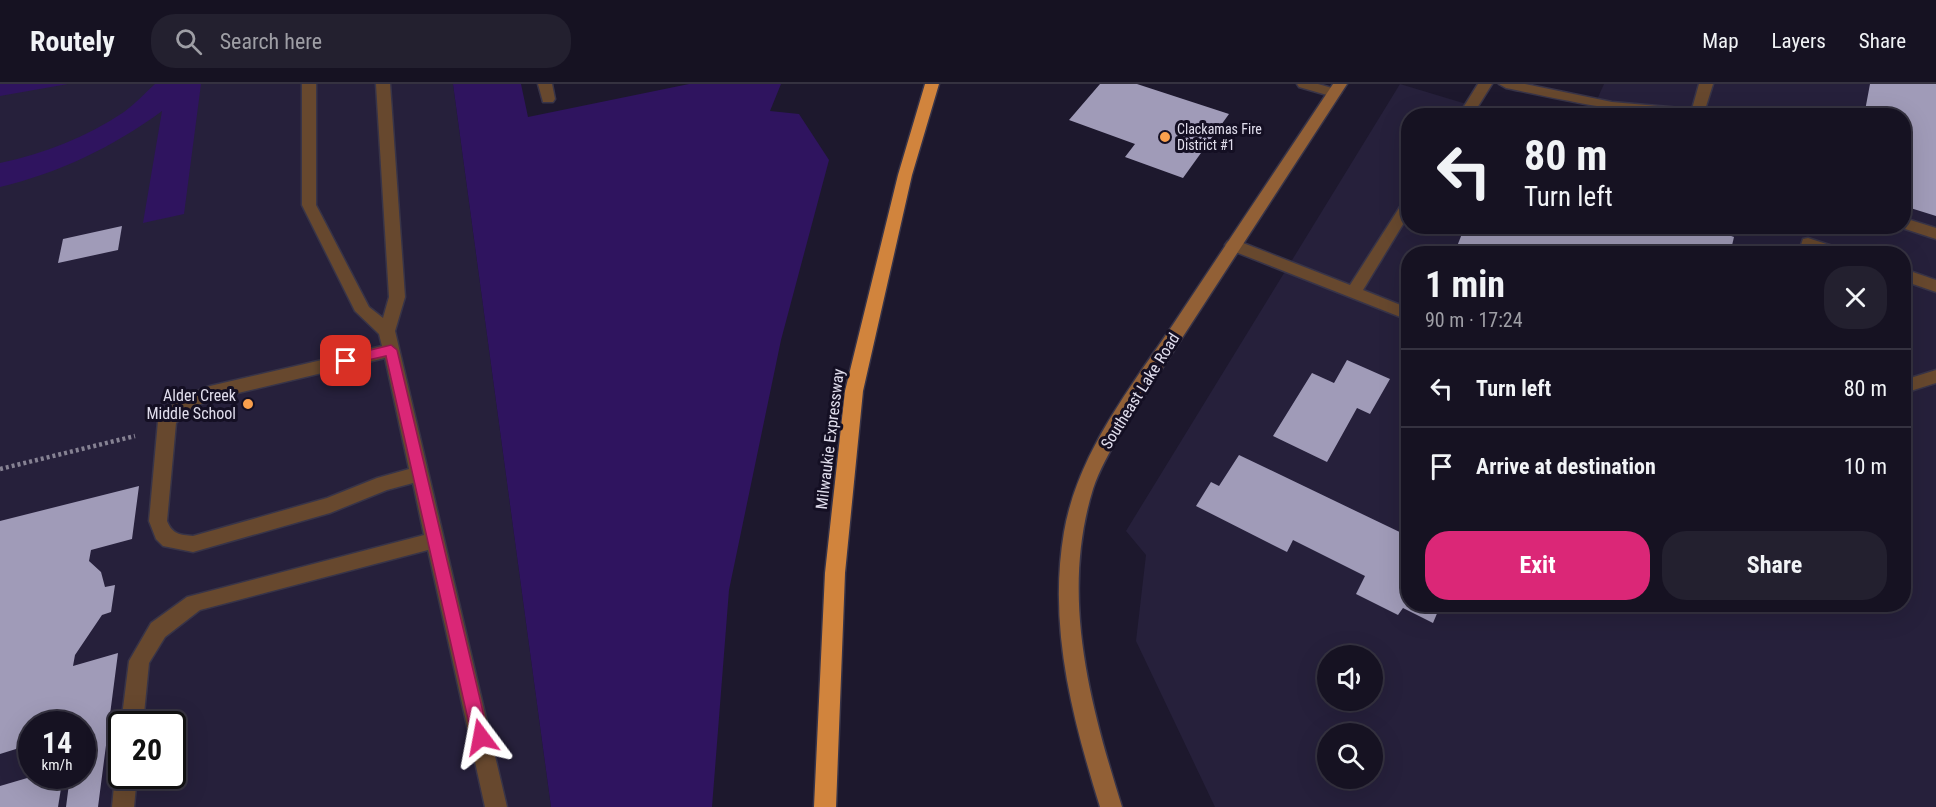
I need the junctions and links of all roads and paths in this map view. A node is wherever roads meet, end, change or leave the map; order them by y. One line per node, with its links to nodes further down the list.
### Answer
1 (309, 84): 22 (street)
2 (383, 84): 22 (street)
3 (545, 84): 10 (street)
4 (932, 84): 33 (highway, Milwaukie Expressway)
5 (1304, 84): 9 (street)
6 (1485, 84): 11 (street)
7 (1506, 84): 12 (street)
8 (1707, 84): 13 (street)
9 (1336, 88): 17 (street, Southeast Lake Road)
10 (549, 99)
11 (1470, 108)
12 (1631, 108)
13 (1700, 108)
14 (1401, 216): 20 (street)
15 (1911, 225): 16 (street)
16 (1936, 234)
17 (1233, 245): 20 (street); 34 (street, Southeast Lake Road)
18 (1911, 277): 19 (street)
19 (1936, 286)
20 (1354, 292): 21 (street)
21 (1401, 311)
22 (389, 341): 25 (street); 27 (street)
23 (1936, 376): 24 (street)
24 (1911, 385)
25 (166, 437): 26 (path); 27 (street)
26 (0, 469)
27 (420, 474): 28 (street)
28 (435, 540): 29 (street); 32 (street)
29 (133, 711)
30 (125, 789): 31 (street)
31 (123, 807)
32 (496, 807)
33 (825, 807)
34 (1111, 807)

